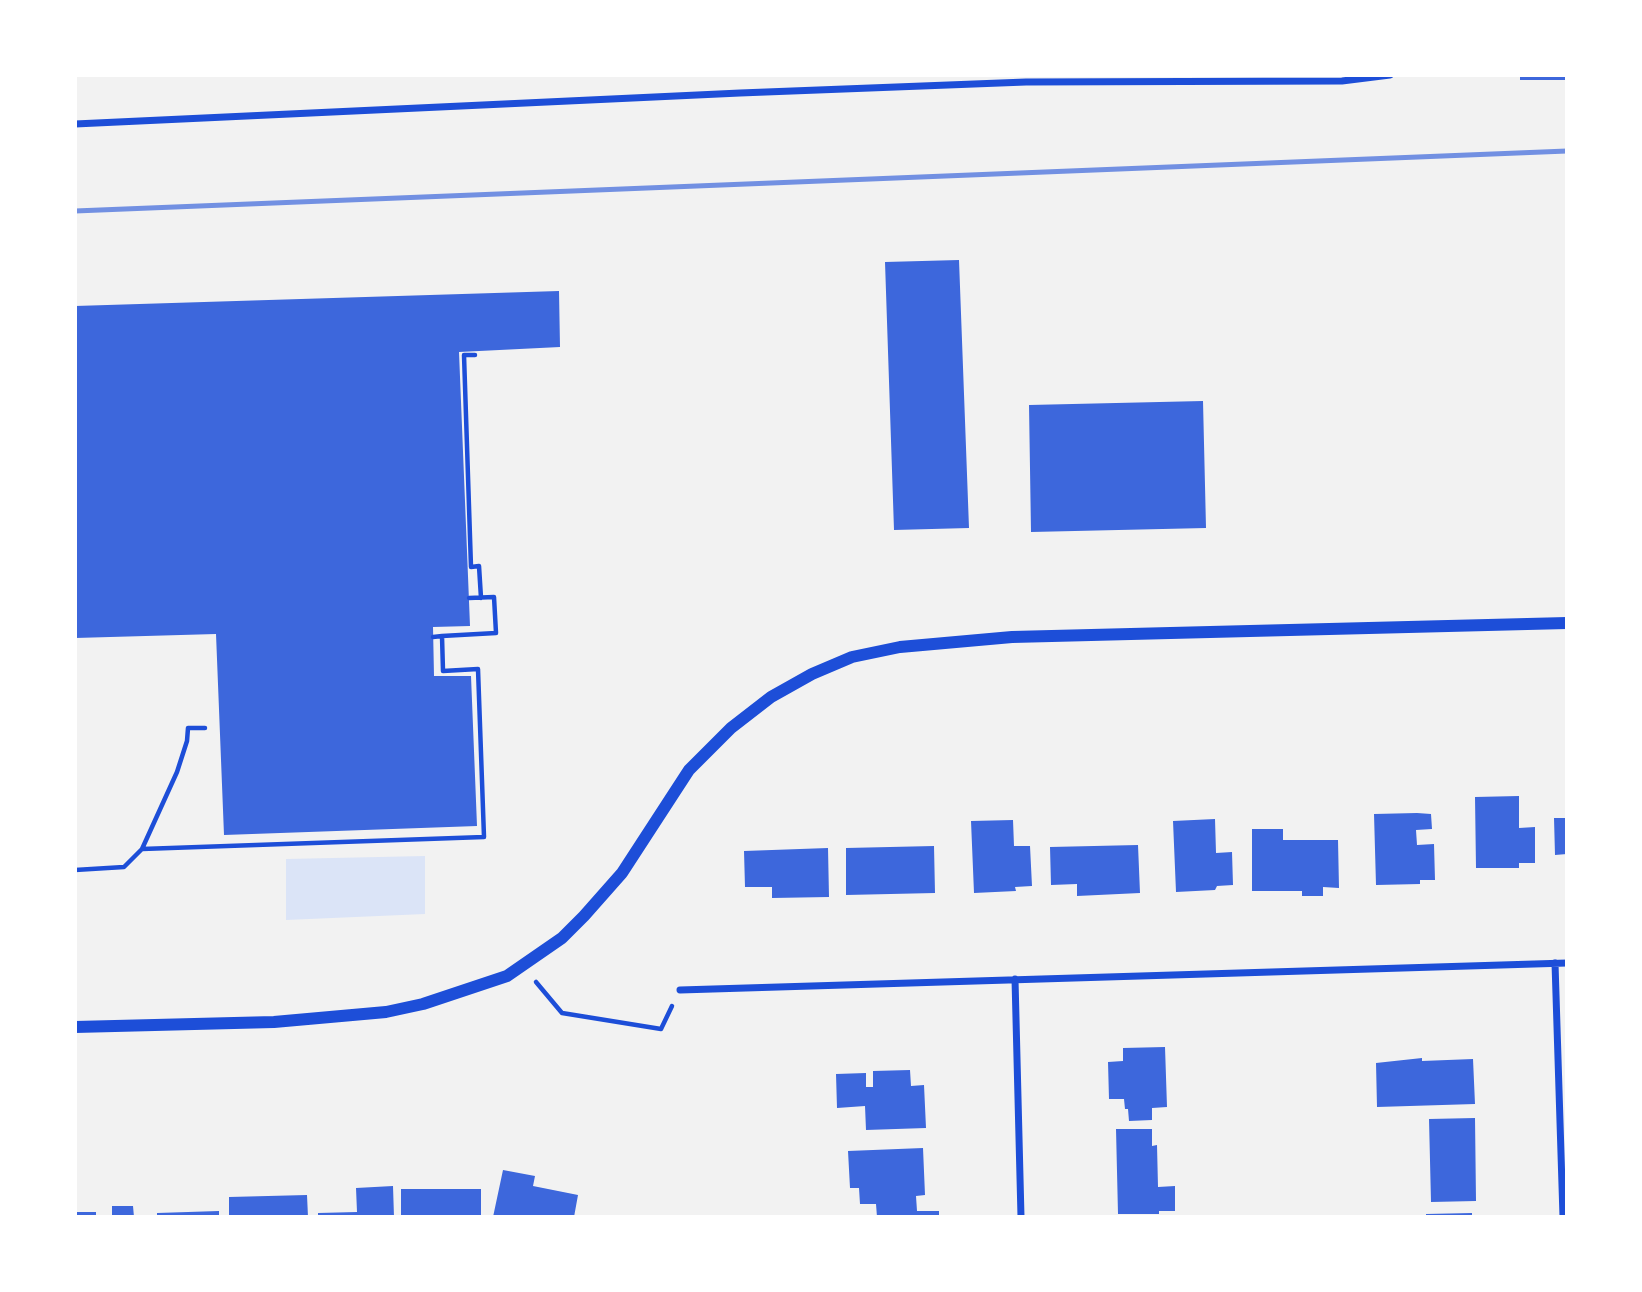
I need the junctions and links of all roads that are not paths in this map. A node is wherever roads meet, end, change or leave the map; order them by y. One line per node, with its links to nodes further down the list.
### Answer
1 (1390, 75): 2 (street)
2 (75, 124)
3 (1567, 623): 8 (street)
4 (1555, 963): 5 (street); 6 (street); 10 (street)
5 (1567, 963)
6 (1015, 979): 7 (street); 9 (street)
7 (680, 990)
8 (75, 1027)
9 (1021, 1217)
10 (1563, 1217)

